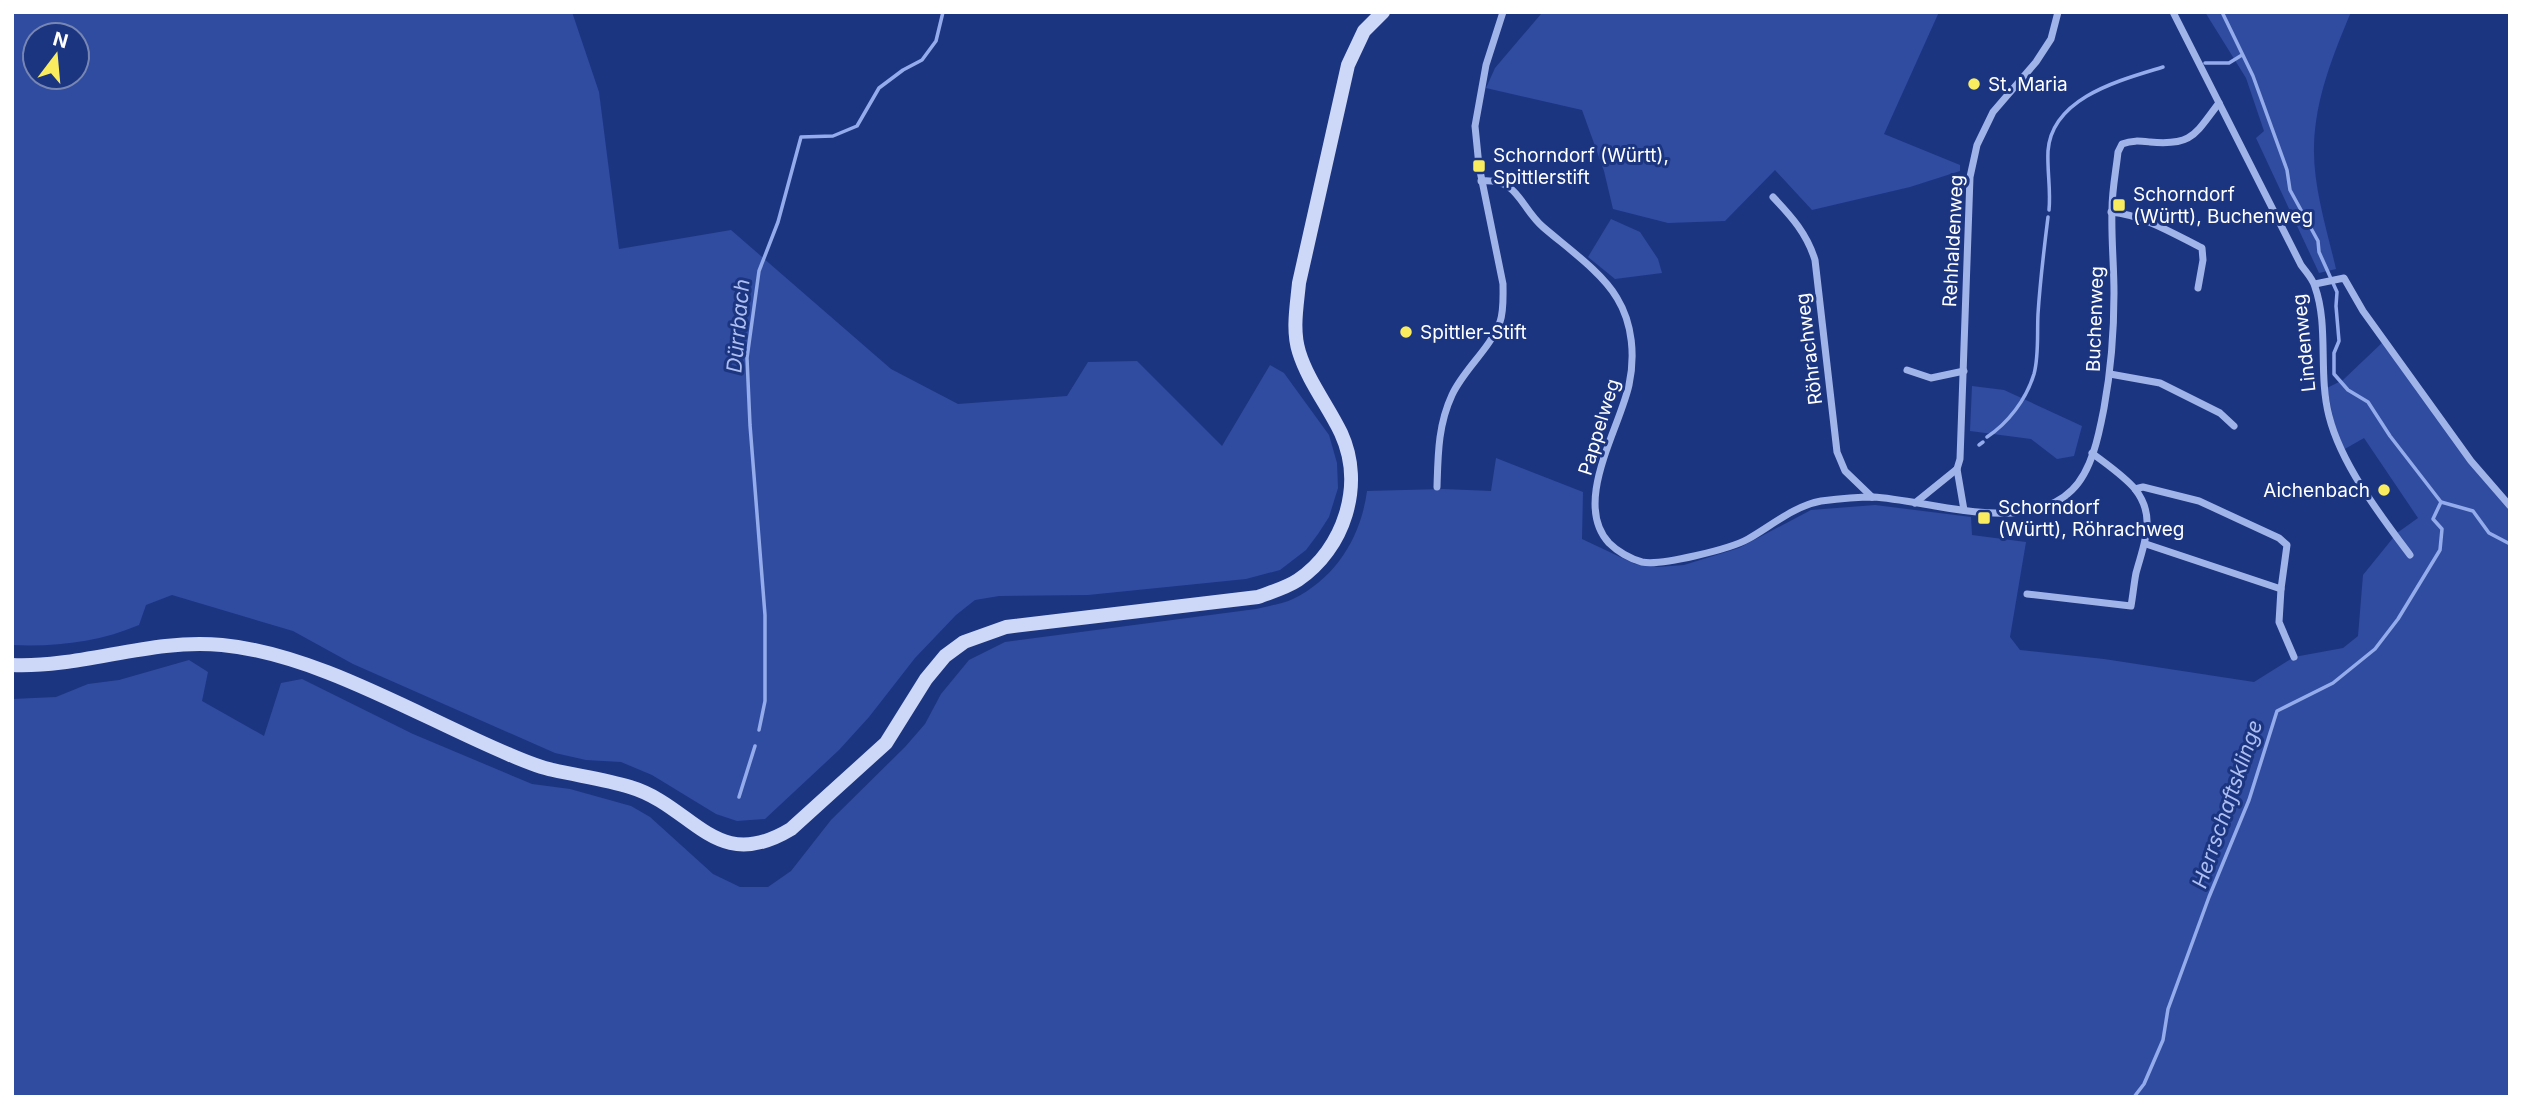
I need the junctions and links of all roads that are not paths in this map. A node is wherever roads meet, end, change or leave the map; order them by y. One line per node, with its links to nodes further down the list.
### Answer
1 (1383, 12): 28 (main road)
2 (1503, 12): 6 (street)
3 (2058, 12): 12 (street, Rehhaldenweg)
4 (2174, 12): 5 (street, Lindenweg)
5 (2219, 103): 8 (street, Buchenweg); 9 (street, Lindenweg)
6 (1481, 181): 17 (street); 19 (street, Pappelweg)
7 (1773, 197): 19 (street, Röhrachweg)
8 (2111, 212): 10 (street); 13 (street, Buchenweg)
9 (2315, 284): 21 (street); 24 (street, Lindenweg)
10 (2198, 288)
11 (1906, 370): 12 (street)
12 (1964, 371): 16 (street, Rehhaldenweg)
13 (2110, 374): 14 (street); 15 (street, Buchenweg)
14 (2234, 426)
15 (2092, 453): 18 (street); 22 (street, Buchenweg)
16 (1957, 469): 20 (street); 22 (street, Rehhaldenweg)
17 (1437, 487)
18 (2134, 489): 23 (street); 25 (street)
19 (1872, 497): 20 (street, Pappelweg)
20 (1914, 503): 22 (street, Pappelweg)
21 (2510, 506)
22 (1964, 510)
23 (2146, 544): 25 (street); 26 (street)
24 (2410, 555)
25 (2281, 589): 27 (street)
26 (2027, 594)
27 (2294, 657)
28 (12, 665)

